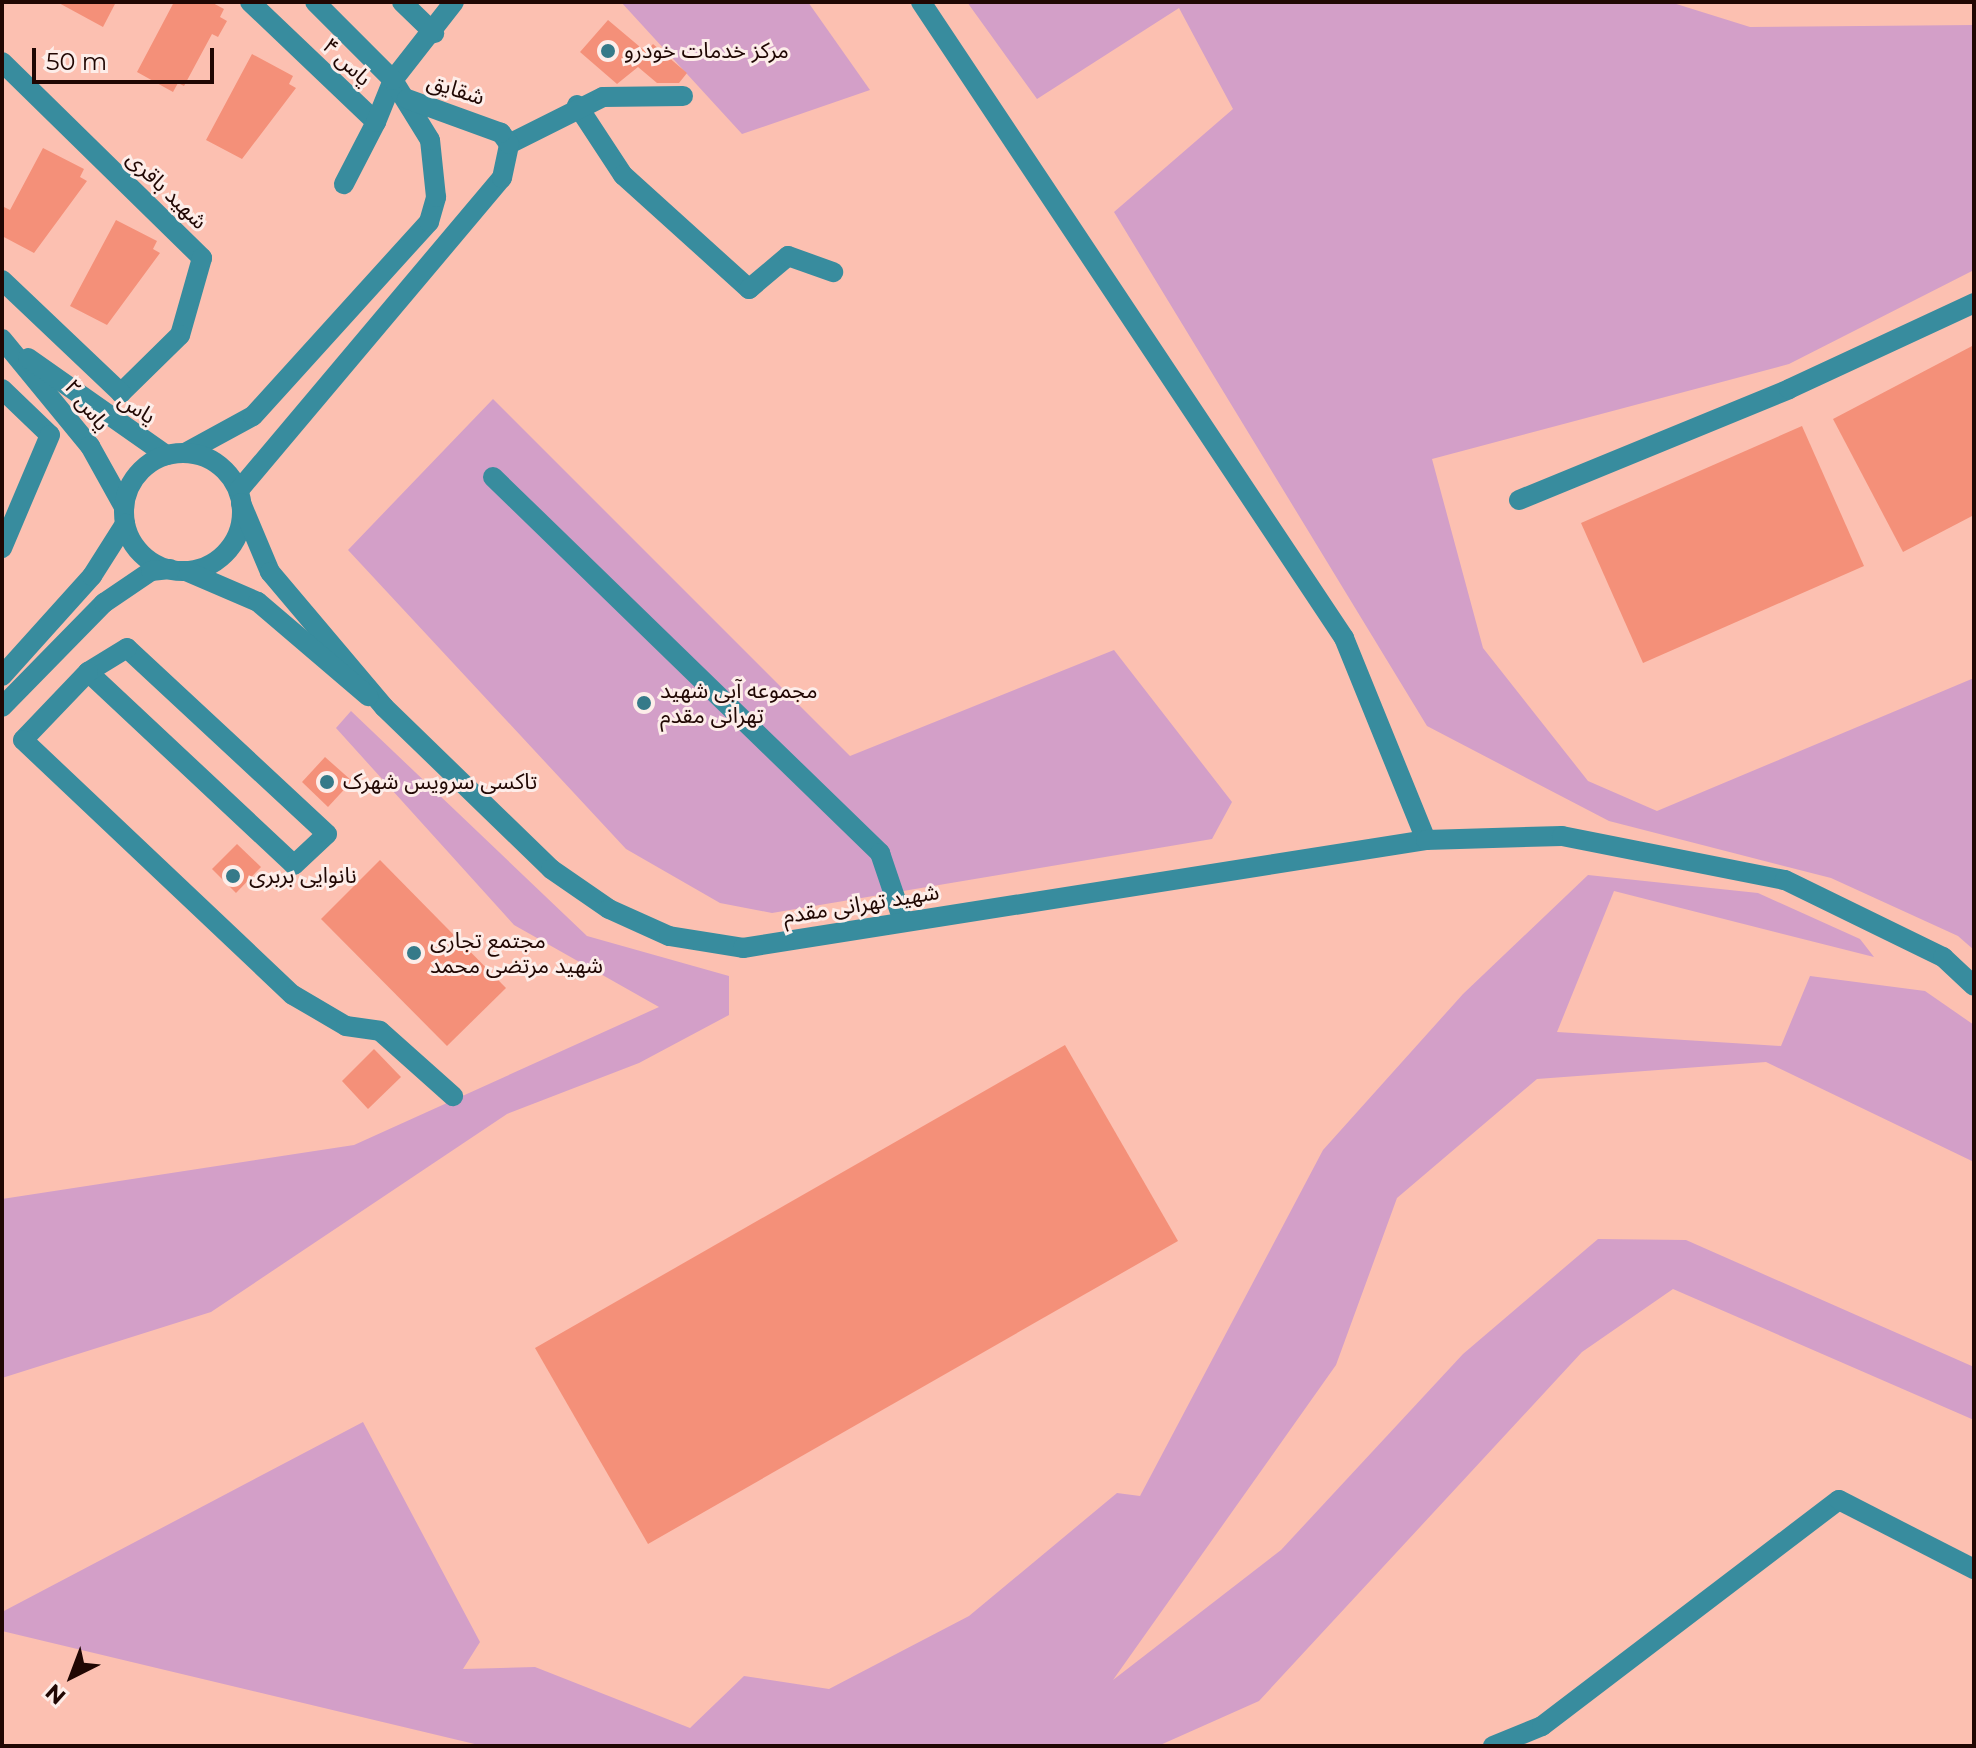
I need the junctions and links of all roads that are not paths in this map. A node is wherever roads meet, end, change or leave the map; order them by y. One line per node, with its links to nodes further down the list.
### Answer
1 (250, 2): 12 (street, یاس ۴)
2 (315, 2): 8 (street)
3 (402, 2): 6 (street)
4 (454, 2): 6 (street, یاس ۴)
5 (921, 2): 35 (street)
6 (434, 33): 8 (street, یاس ۴)
7 (2, 62): 19 (street, شهید باقری)
8 (393, 80): 10 (street); 12 (street, یاس ۴)
9 (683, 96): 11 (street)
10 (407, 99): 13 (street, شقایق); 24 (street, شقایق)
11 (577, 105): 13 (street); 15 (street)
12 (376, 122): 14 (street, یاس ۴)
13 (509, 144): 26 (street)
14 (344, 184)
15 (833, 272)
16 (2, 280): 19 (street)
17 (1974, 303): 27 (street)
18 (4, 341): 21 (street, یاس); 22 (street, یاس ۲)
19 (108, 382): 21 (street)
20 (2, 389): 23 (street)
21 (91, 405): 24 (street, یاس)
22 (69, 418): 23 (street); 28 (street, یاس ۲)
23 (50, 435): 29 (street)
24 (176, 454): 26 (street); 28 (street)
25 (493, 477): 36 (street)
26 (240, 496): 30 (street); 34 (street, شهید تهرانی مقدم)
27 (1519, 500)
28 (125, 516): 30 (street); 32 (street)
29 (2, 548)
30 (178, 570): 33 (street); 34 (street, شهید تهرانی مقدم)
31 (88, 672): 31 (street); 38 (street)
32 (2, 676)
33 (2, 707)
34 (384, 707): 36 (street, شهید تهرانی مقدم)
35 (1426, 840): 36 (street, شهید تهرانی مقدم); 37 (street, شهید تهرانی مقدم)
36 (903, 921)
37 (1974, 986)
38 (453, 1096)
39 (1974, 1569): 40 (street)
40 (1493, 1746)

